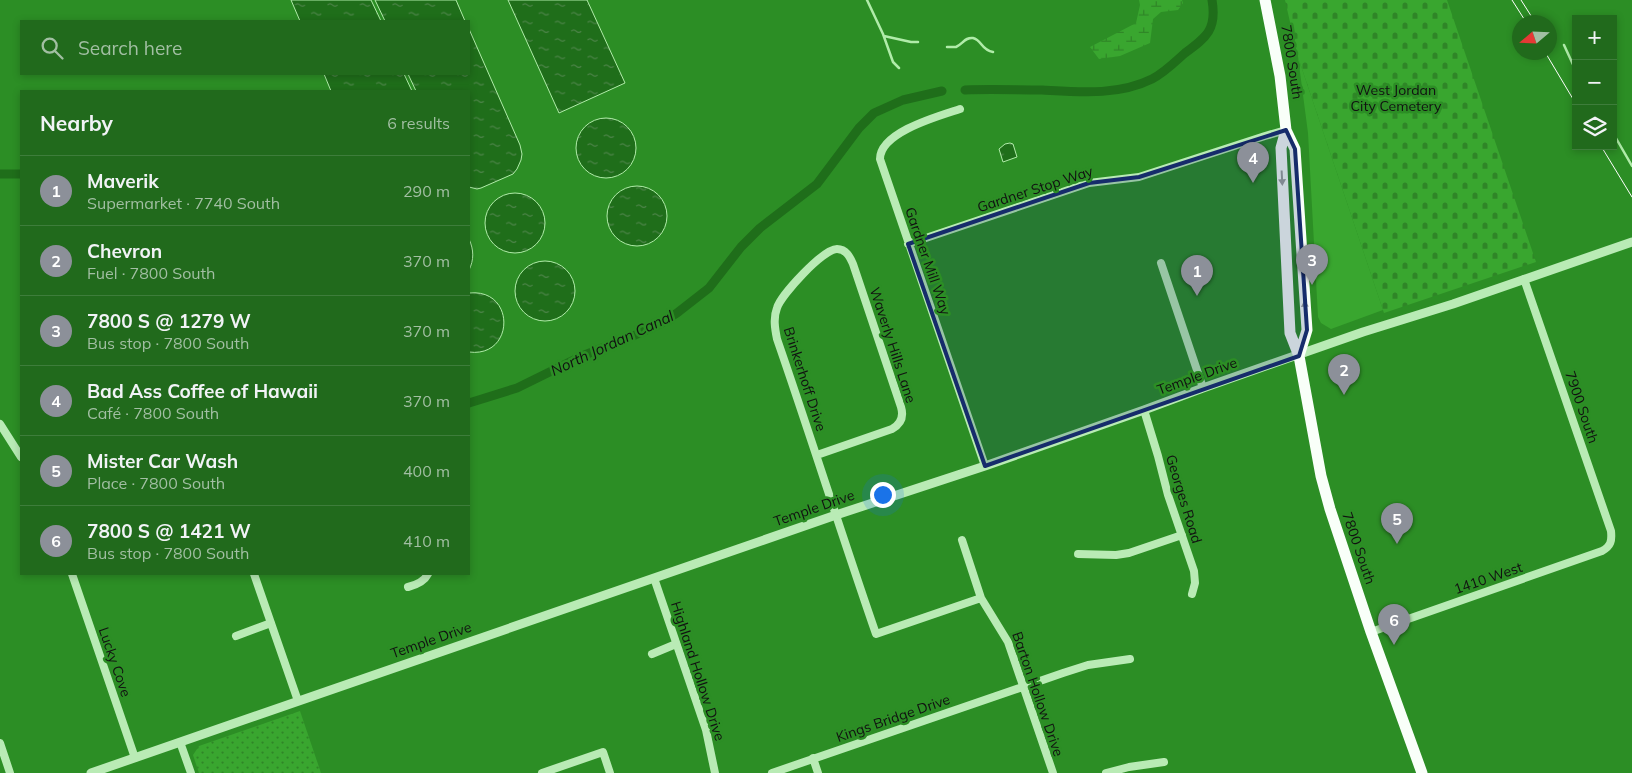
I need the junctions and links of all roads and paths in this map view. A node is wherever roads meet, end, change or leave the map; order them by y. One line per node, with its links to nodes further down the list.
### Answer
1 (1264, 0): 3 (main road, 7800 South)
2 (960, 109): 5 (street, Gardner Mill Way)
3 (1286, 130): 5 (street, Gardner Stop Way); 9 (main road, 7800 South, one-way to 9); 9 (main road, 7800 South, one-way to 3)
4 (1632, 242): 8 (street, Temple Drive)
5 (908, 244): 15 (street, Gardner Mill Way)
6 (842, 250): 14 (street, Brinkerhoff Drive); 14 (street, Waverly Hills Lane)
7 (1161, 263): 10 (street)
8 (1524, 279): 9 (street, Temple Drive); 19 (street, 7900 South)
9 (1298, 356): 10 (street, Temple Drive); 29 (main road, 7800 South)
10 (1203, 388): 11 (street, Temple Drive)
11 (1144, 410): 15 (street, Temple Drive); 17 (street, Georges Road)
12 (0, 424): 13 (street)
13 (20, 455)
14 (817, 455): 16 (street, Brinkerhoff Drive)
15 (985, 466): 16 (street, Temple Drive)
16 (836, 515): 24 (street, Temple Drive); 27 (street)
17 (1182, 536): 20 (street); 26 (street, Georges Road)
18 (962, 540): 27 (street, Barton Hollow Drive)
19 (1610, 544): 29 (street, 1410 West)
20 (1078, 554)
21 (72, 575): 38 (street, Lucky Cove)
22 (254, 575): 28 (street)
23 (428, 575): 25 (street)
24 (654, 578): 31 (street, Highland Hollow Drive); 35 (street, Temple Drive)
25 (408, 587)
26 (1192, 594)
27 (982, 598): 34 (street, Barton Hollow Drive)
28 (271, 623): 30 (street); 35 (street)
29 (1371, 632): 51 (main road, 7800 South)
30 (236, 636)
31 (676, 644): 32 (street); 46 (street, Highland Hollow Drive)
32 (652, 654)
33 (1130, 659): 34 (street, Kings Bridge Drive)
34 (1022, 686): 39 (street, Kings Bridge Drive); 49 (street, Barton Hollow Drive)
35 (298, 701): 36 (street, Temple Drive)
36 (180, 742): 38 (street, Temple Drive); 43 (street)
37 (0, 743): 41 (street)
38 (135, 758): 42 (street, Temple Drive)
39 (813, 758): 47 (street, Kings Bridge Drive); 48 (street)
40 (1164, 762): 50 (street)
41 (10, 773)
42 (91, 773)
43 (191, 773)
44 (542, 773): 45 (street)
45 (610, 773)
46 (716, 773)
47 (772, 773)
48 (818, 773)
49 (1053, 773)
50 (1106, 773)
51 (1422, 773)

